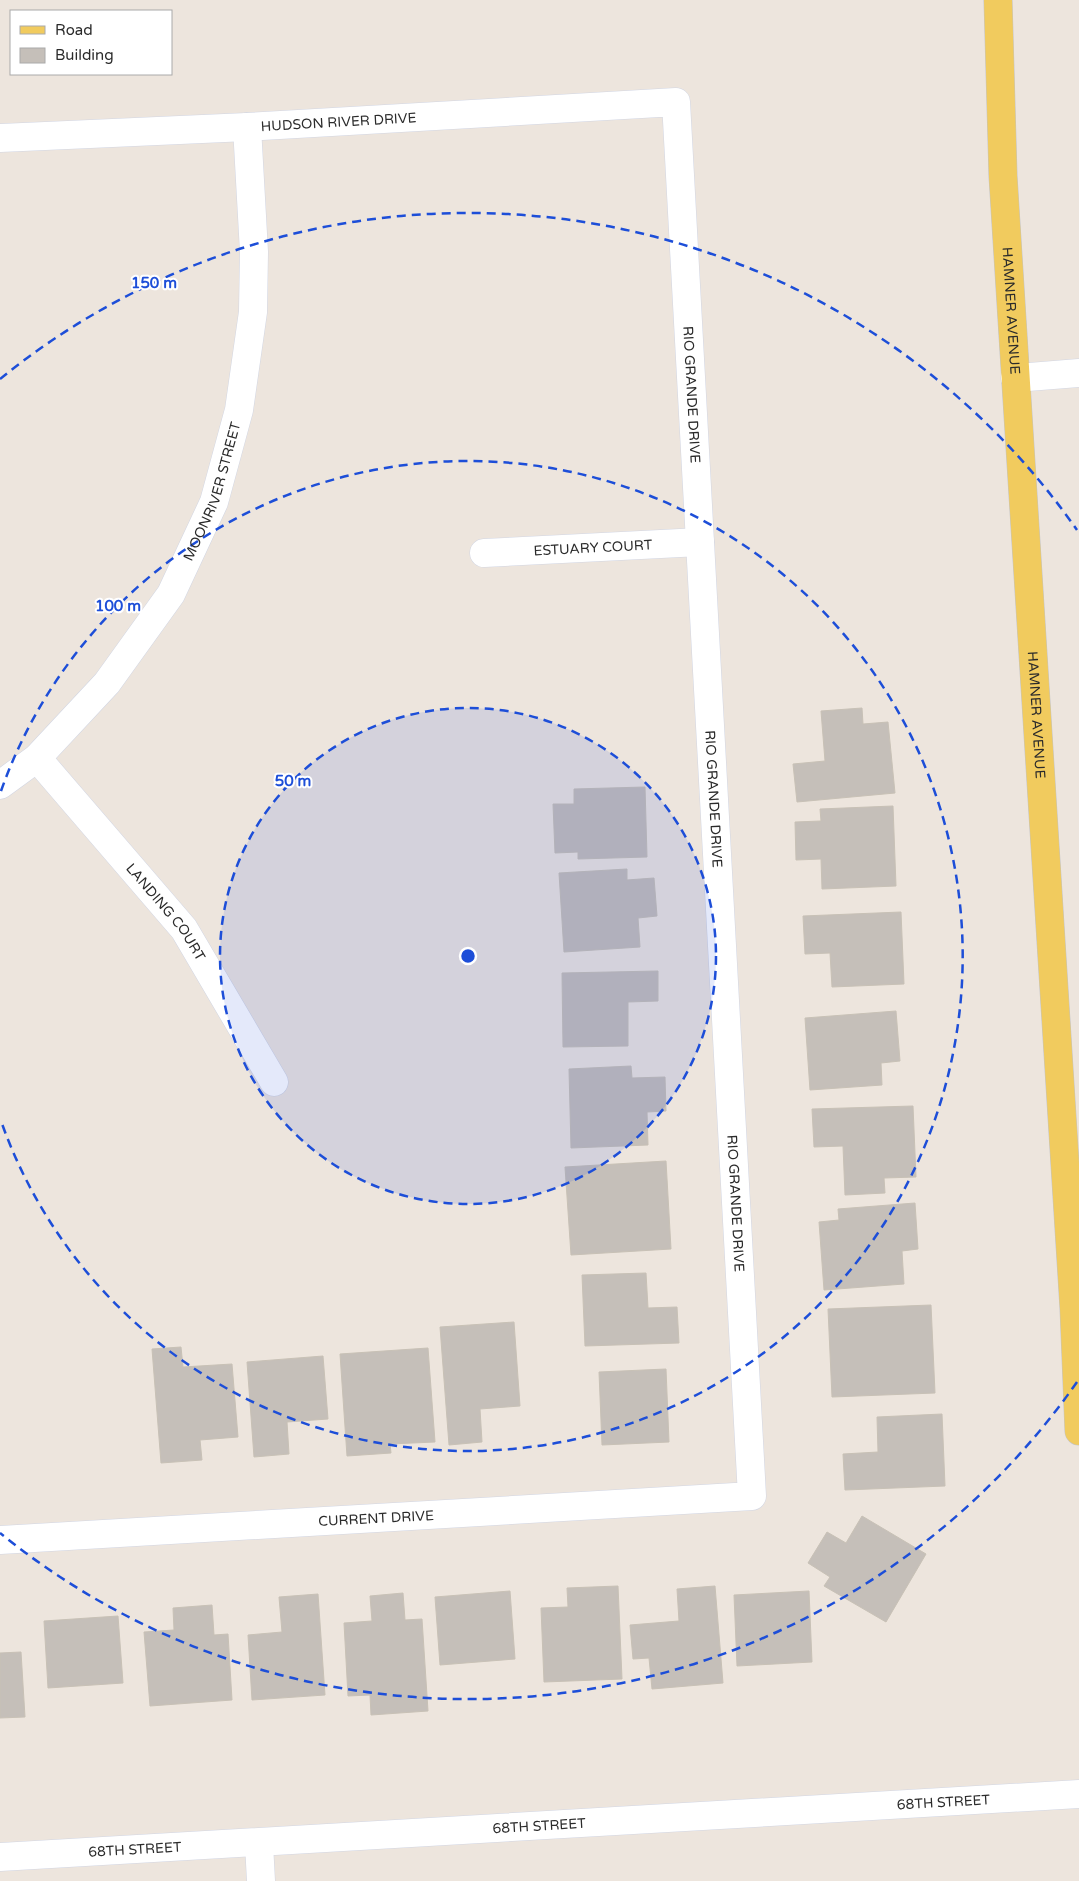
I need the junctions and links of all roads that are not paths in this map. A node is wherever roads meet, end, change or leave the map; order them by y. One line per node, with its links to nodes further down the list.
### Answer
1 (998, 0): 6 (main road, HAMNER AVENUE)
2 (676, 102): 3 (street, HUDSON RIVER DRIVE); 7 (street, RIO GRANDE DRIVE)
3 (247, 127): 4 (street, HUDSON RIVER DRIVE); 9 (street, MOONRIVER STREET)
4 (0, 138)
5 (1079, 373): 6 (street)
6 (1015, 378): 12 (main road, HAMNER AVENUE)
7 (700, 542): 8 (street, ESTUARY COURT); 13 (street, RIO GRANDE DRIVE)
8 (484, 553)
9 (37, 758): 10 (street, MOONRIVER STREET); 11 (street, LANDING COURT)
10 (0, 785)
11 (274, 1082)
12 (1079, 1431)
13 (752, 1496): 14 (street, CURRENT DRIVE)
14 (0, 1540)
15 (1079, 1794): 16 (street, 68TH STREET)
16 (260, 1844): 17 (street, 68TH STREET); 18 (street)
17 (0, 1857)
18 (261, 1881)

